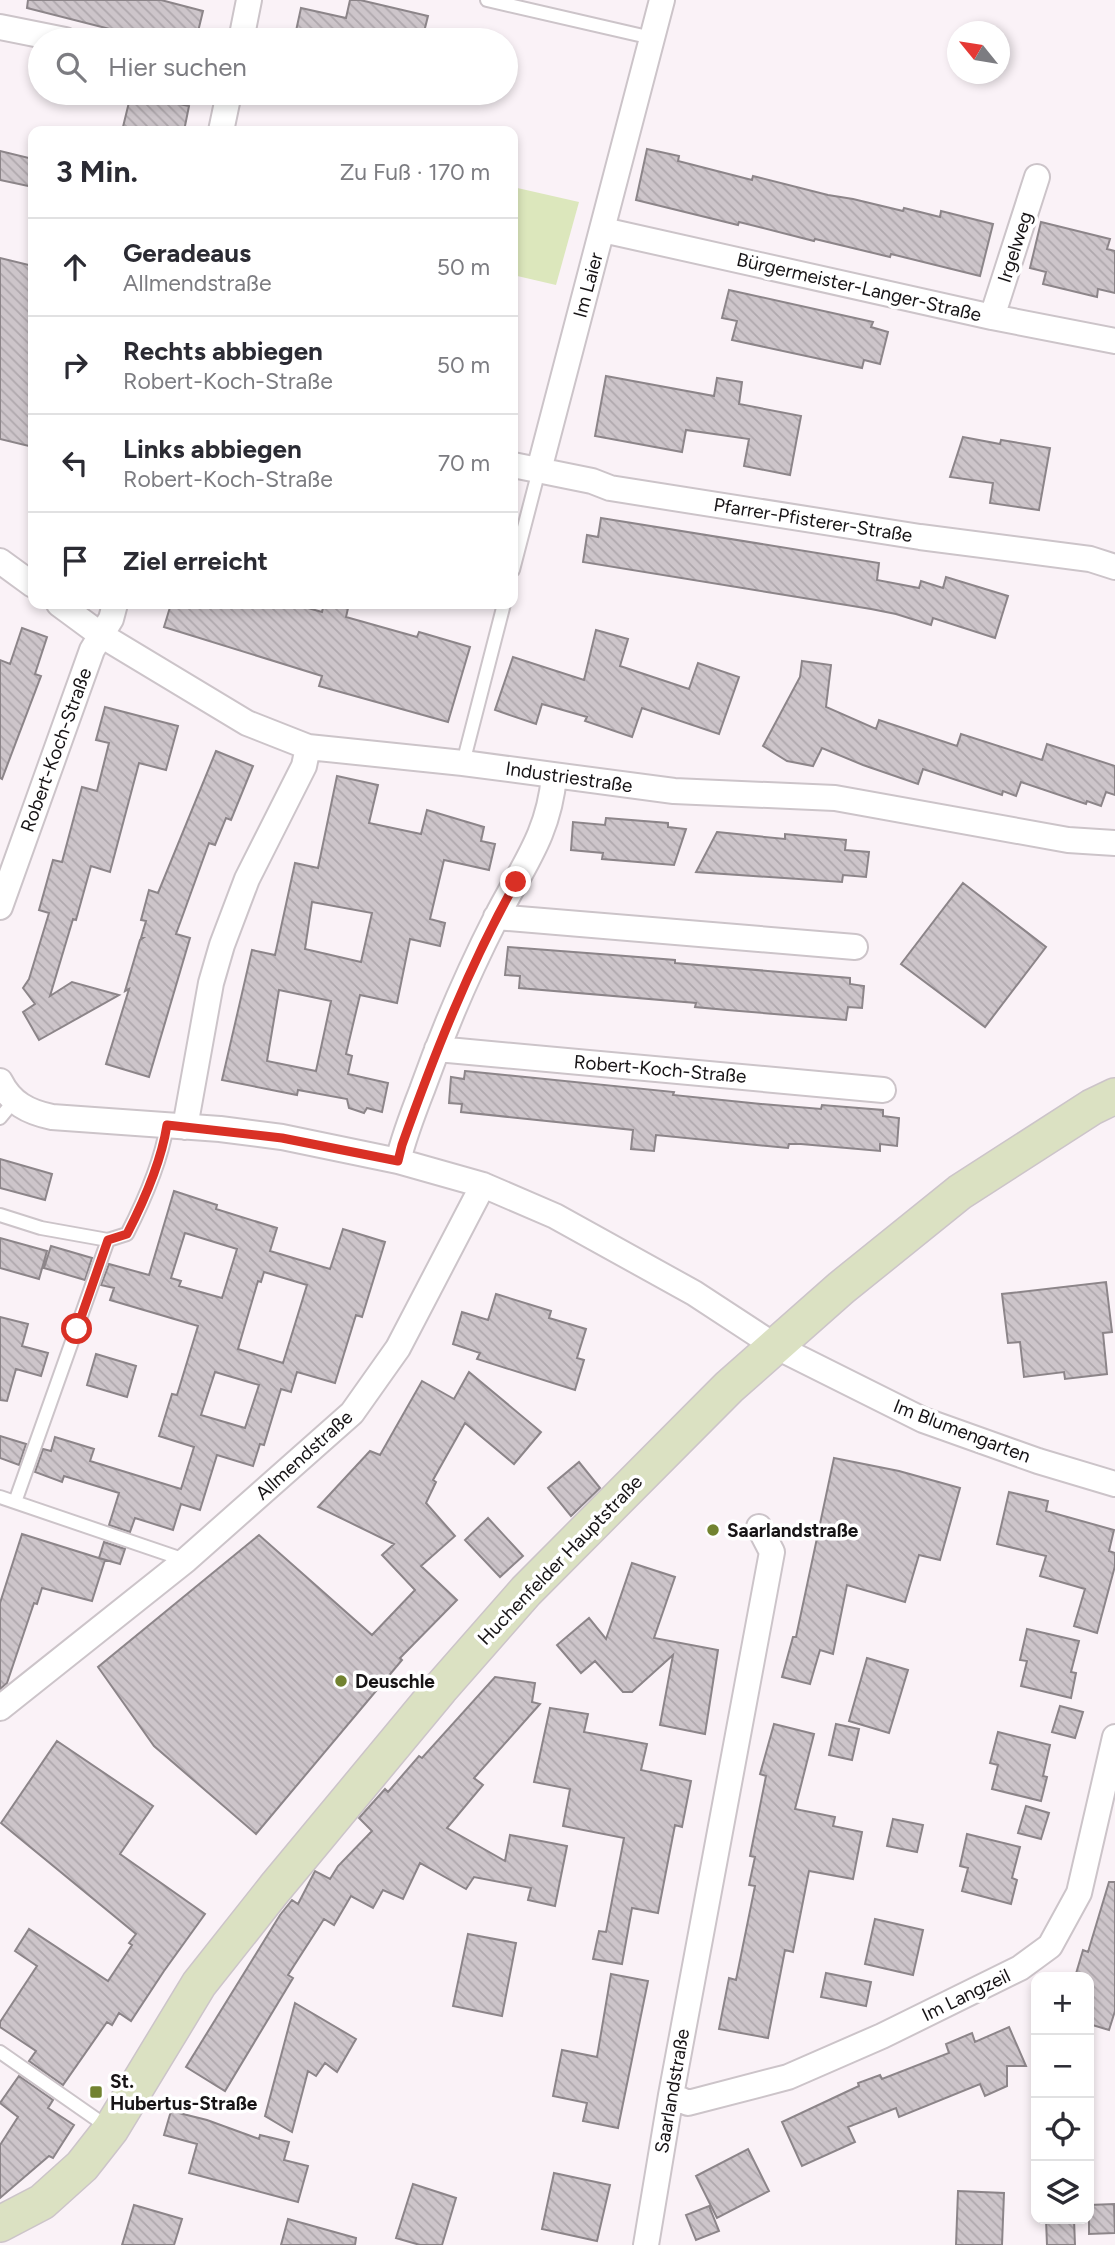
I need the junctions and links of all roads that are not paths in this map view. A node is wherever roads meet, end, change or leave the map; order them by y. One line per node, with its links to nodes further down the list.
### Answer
1 (249, 0): 5 (street)
2 (487, 0): 7 (lane)
3 (662, 0): 7 (street, Im Laier)
4 (0, 27): 6 (street)
5 (243, 28)
6 (28, 33)
7 (652, 38): 11 (street, Im Laier)
8 (226, 105): 9 (street)
9 (222, 126)
10 (1037, 177): 12 (street, Irgelweg)
11 (603, 230): 12 (street, Bürgermeister-Langer-Straße); 15 (street, Im Laier)
12 (992, 317): 13 (street, Bürgermeister-Langer-Straße)
13 (1115, 341)
14 (518, 466): 15 (street, Pfarrer-Pfisterer-Straße)
15 (539, 470): 16 (lane, Im Laier); 18 (street, Pfarrer-Pfisterer-Straße)
16 (518, 551)
17 (0, 561): 19 (street)
18 (1115, 568)
19 (28, 581)
20 (66, 609): 23 (street, Industriestraße)
21 (114, 609): 23 (street, Robert-Koch-Straße)
22 (503, 609): 25 (lane)
23 (101, 635): 24 (street, Industriestraße); 28 (street, Robert-Koch-Straße)
24 (308, 747): 25 (street, Industriestraße); 35 (street)
25 (463, 764): 26 (street, Industriestraße)
26 (554, 775): 27 (street, Industriestraße); 29 (street)
27 (1115, 843)
28 (0, 907)
29 (496, 916): 30 (street); 31 (street)
30 (855, 947)
31 (437, 1049): 32 (street, Robert-Koch-Straße); 36 (street)
32 (883, 1090)
33 (1115, 1096): 40 (main road, Huchenfelder Hauptstraße)
34 (5, 1100): 35 (street)
35 (176, 1126): 36 (street); 39 (lane)
36 (398, 1161): 37 (street)
37 (483, 1185): 40 (street); 45 (street, Allmendstraße)
38 (0, 1215): 39 (lane)
39 (108, 1240): 43 (lane)
40 (775, 1346): 41 (street, Im Blumengarten); 50 (main road, Huchenfelder Hauptstraße)
41 (1115, 1484)
42 (0, 1497): 43 (lane)
43 (15, 1502): 45 (lane)
44 (759, 1527): 49 (street, Saarlandstraße)
45 (187, 1560): 46 (street, Allmendstraße)
46 (0, 1708)
47 (1115, 1737): 49 (street, Im Langzeil)
48 (0, 2052): 50 (lane)
49 (671, 2095): 52 (street, Saarlandstraße)
50 (111, 2129): 51 (main road, Huchenfelder Hauptstraße)
51 (0, 2224)
52 (646, 2245)

